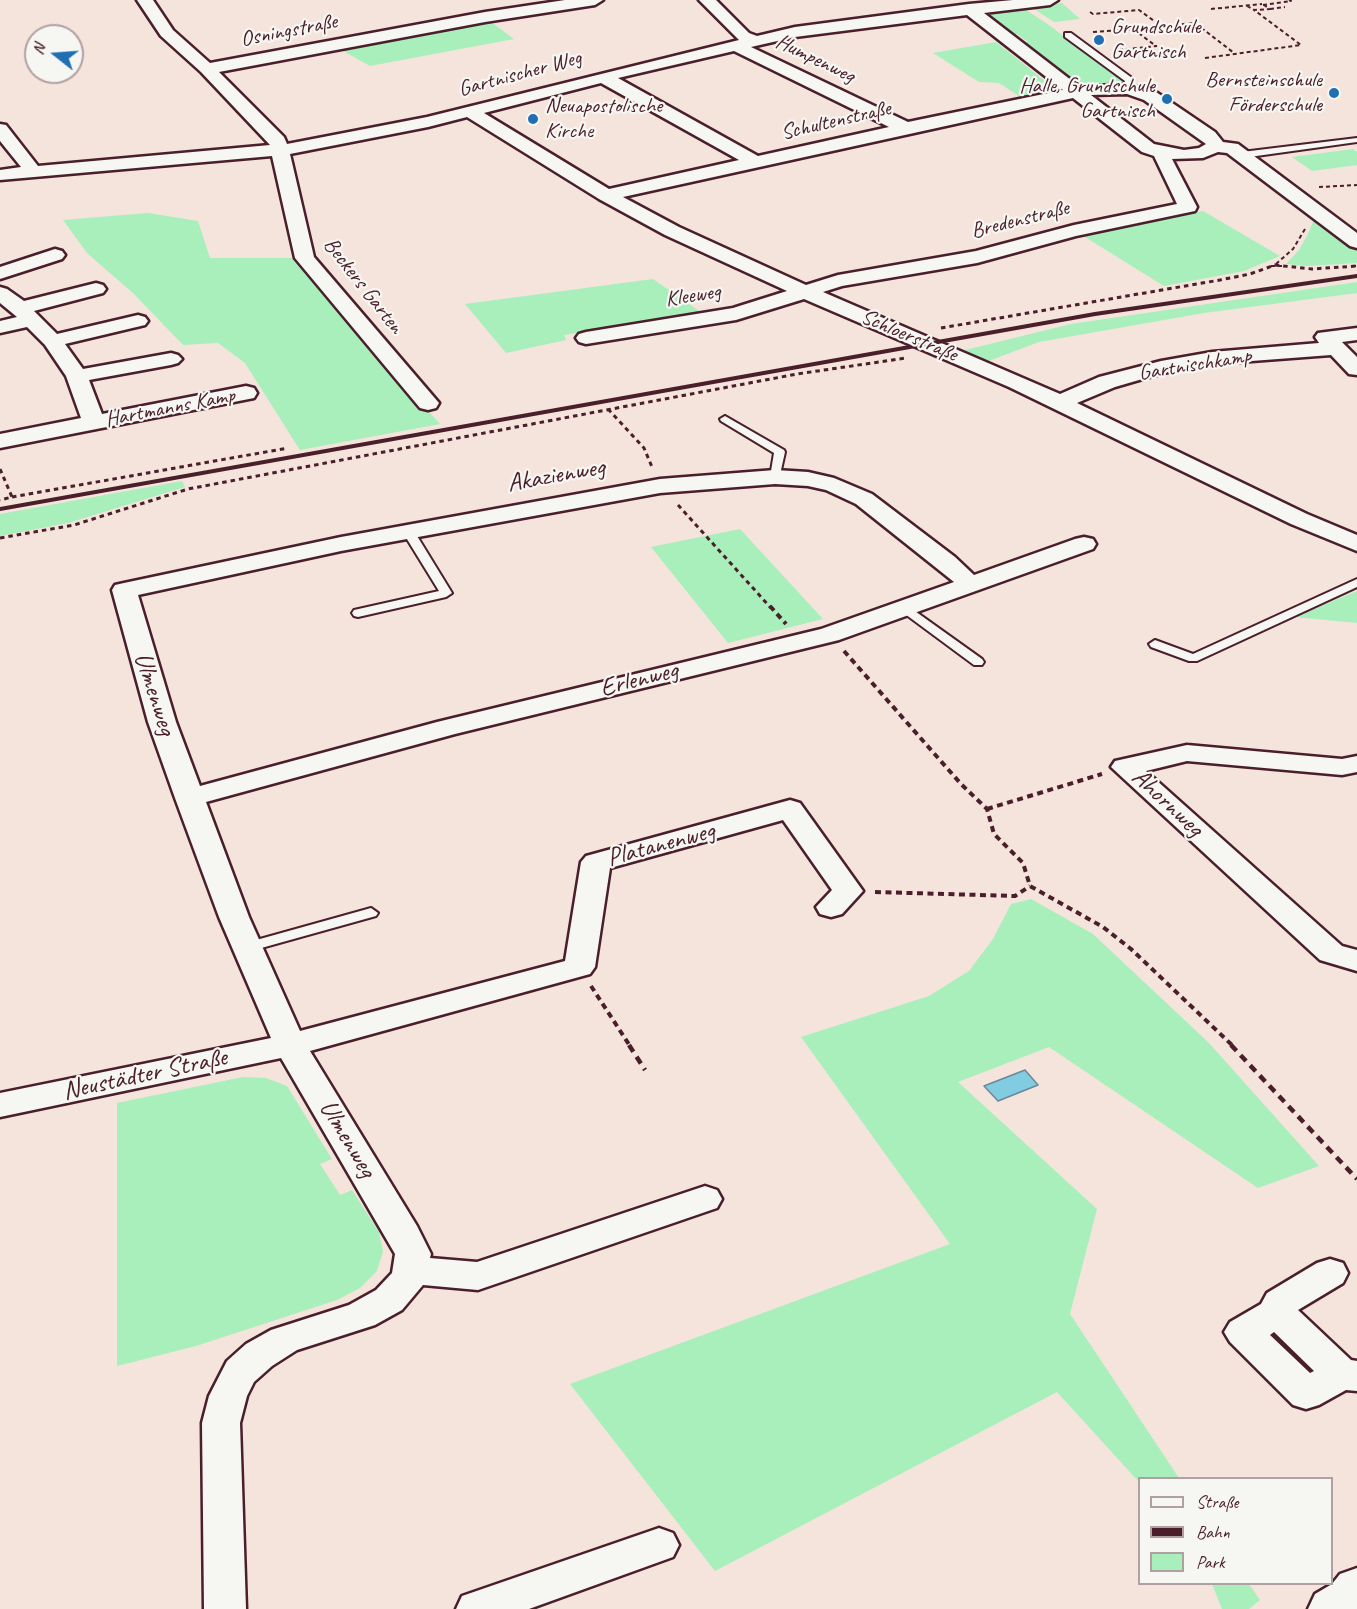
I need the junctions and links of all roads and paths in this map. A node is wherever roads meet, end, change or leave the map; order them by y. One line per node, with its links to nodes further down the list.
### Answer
1 (145, 0): 26 (street)
2 (595, 0): 17 (street, Osningstraße)
3 (707, 0): 21 (street, Humpenweg)
4 (1050, 0): 12 (street, Gartnischer Weg)
5 (1248, 0): 7 (path)
6 (1289, 0): 8 (path)
7 (1254, 4): 8 (path); 9 (path)
8 (1262, 4): 14 (path)
9 (1246, 5): 13 (path); 15 (path)
10 (470, 6): 17 (street)
11 (1285, 7): 14 (path)
12 (969, 9): 21 (street, Gartnischer Weg); 29 (street)
13 (1211, 9)
14 (1270, 9): 15 (path)
15 (1254, 10): 24 (path)
16 (1090, 12): 18 (path)
17 (485, 17): 26 (street, Osningstraße)
18 (1161, 27): 19 (path); 24 (path)
19 (1133, 29): 20 (path); 23 (path)
20 (1068, 34): 23 (lane)
21 (754, 41): 22 (street, Gartnischer Weg)
22 (736, 46): 27 (street, Gartnischer Weg); 31 (street, Humpenweg)
23 (1093, 53): 28 (lane)
24 (1234, 53): 25 (path)
25 (1204, 58)
26 (207, 69): 35 (street)
27 (603, 76): 30 (street, Gartnischer Weg); 38 (street)
28 (1128, 89): 29 (street); 34 (street)
29 (1076, 93): 31 (street, Schultenstraße); 36 (street)
30 (470, 112): 35 (street, Gartnischer Weg); 41 (street, Schloerstraße)
31 (906, 128): 38 (street, Schultenstraße)
32 (0, 129): 39 (street)
33 (1357, 140): 37 (lane)
34 (1215, 146): 36 (street); 37 (street)
35 (281, 150): 39 (street, Gartnischer Weg); 65 (street, Beckers Garten)
36 (1164, 153): 49 (street, Bredenstraße)
37 (1242, 154): 42 (street)
38 (756, 162): 41 (street, Schultenstraße)
39 (30, 172): 40 (street, Gartnischer Weg)
40 (0, 175)
41 (606, 195): 49 (street, Schloerstraße)
42 (1313, 207): 43 (street); 45 (path)
43 (1357, 242)
44 (55, 255): 47 (street)
45 (1275, 265): 46 (path); 54 (path)
46 (1357, 266)
47 (0, 273)
48 (96, 289): 51 (street)
49 (805, 292): 54 (street, Schloerstraße); 56 (street, Kleeweg)
50 (0, 294): 51 (street, Hartmanns Kamp)
51 (26, 314): 53 (street); 57 (street, Hartmanns Kamp)
52 (138, 321): 57 (street)
53 (0, 327)
54 (906, 334): 59 (street, Schloerstraße)
55 (1357, 334): 58 (street)
56 (586, 338)
57 (52, 341): 62 (street, Hartmanns Kamp)
58 (1335, 348): 61 (street); 64 (street, Gartnischkamp)
59 (945, 352): 64 (street, Schloerstraße); 66 (path)
60 (171, 359): 62 (street, Hartmanns Kamp)
61 (1357, 369)
62 (77, 376): 68 (street, Hartmanns Kamp)
63 (246, 393): 68 (street, Hartmanns Kamp)
64 (1060, 402): 79 (street, Schloerstraße)
65 (428, 403)
66 (608, 409): 73 (path); 77 (path)
67 (725, 419): 72 (lane)
68 (94, 423): 69 (street, Hartmanns Kamp)
69 (0, 441)
70 (288, 448): 74 (path)
71 (0, 469): 74 (path)
72 (775, 477): 73 (street, Akazienweg); 81 (street, Akazienweg)
73 (660, 486): 76 (street, Akazienweg); 86 (path)
74 (12, 497): 75 (path)
75 (0, 500)
76 (408, 531): 82 (street, Akazienweg); 84 (lane)
77 (0, 538)
78 (1084, 544): 81 (street, Erlenweg)
79 (1357, 544)
80 (1357, 583): 87 (lane)
81 (971, 585): 83 (street, Erlenweg)
82 (124, 590): 91 (street, Ulmenweg)
83 (905, 608): 85 (street, Erlenweg); 88 (lane)
84 (358, 613)
85 (830, 635): 86 (street, Erlenweg); 92 (path)
86 (801, 641): 91 (street, Erlenweg)
87 (1155, 644)
88 (978, 662)
89 (1357, 764): 90 (street, Ahornweg)
90 (1125, 767): 92 (path); 97 (street, Ahornweg)
91 (189, 798): 96 (street, Ulmenweg)
92 (987, 809): 93 (path)
93 (1030, 886): 94 (path); 102 (path)
94 (840, 899): 98 (street, Platanenweg)
95 (371, 913): 96 (lane)
96 (247, 946): 99 (street, Ulmenweg)
97 (1357, 961)
98 (579, 967): 99 (street); 100 (path)
99 (290, 1045): 101 (street, Neustädter Straße); 104 (street, Ulmenweg)
100 (645, 1070)
101 (0, 1105)
102 (1357, 1179)
103 (705, 1199): 104 (street)
104 (410, 1270): 109 (street)
105 (1330, 1273): 106 (street)
106 (1349, 1375)
107 (659, 1545): 110 (street)
108 (1357, 1589): 111 (street)
109 (225, 1609)
110 (477, 1609)
111 (1332, 1609)

